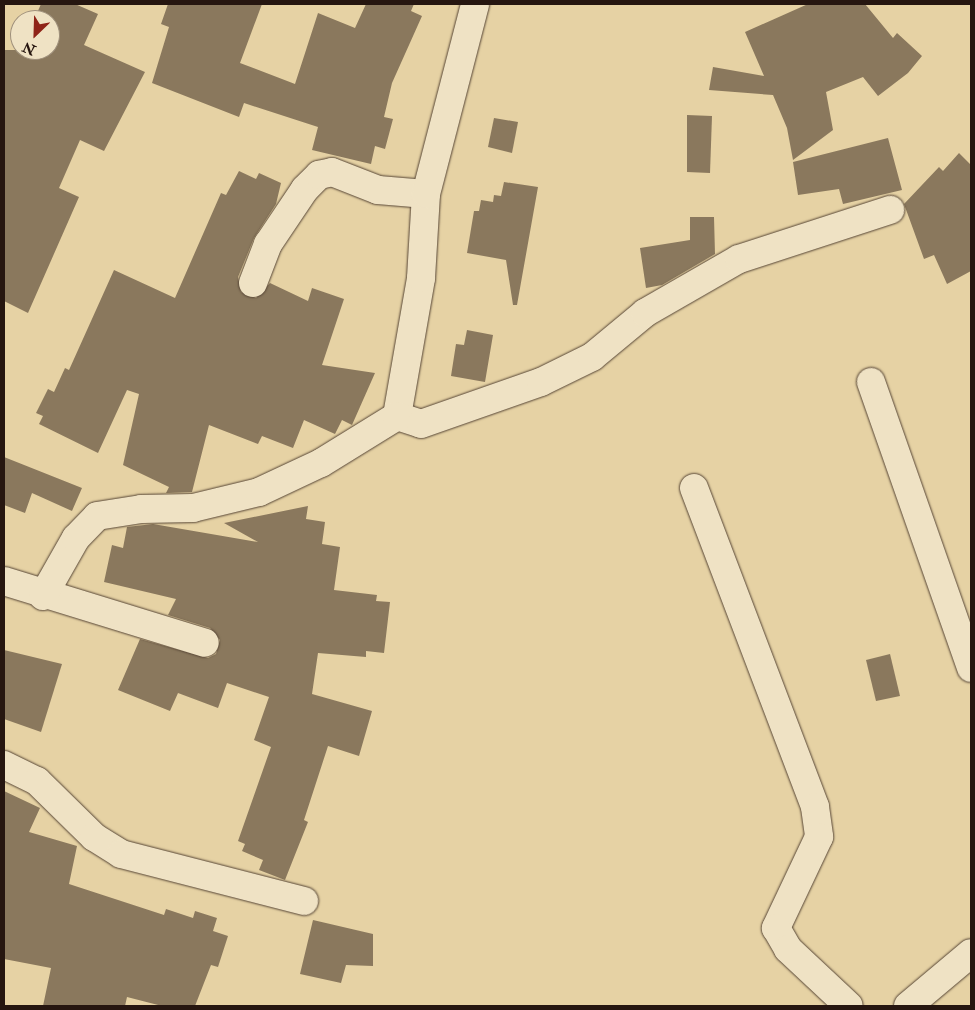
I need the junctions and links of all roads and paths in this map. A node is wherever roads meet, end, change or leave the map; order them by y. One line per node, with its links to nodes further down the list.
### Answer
1 (474, 4): 2 (street)
2 (426, 194): 4 (street); 6 (street)
3 (890, 210): 6 (street)
4 (253, 283)
5 (870, 382): 11 (street)
6 (397, 416): 9 (street)
7 (694, 488): 15 (street)
8 (4, 581): 9 (street)
9 (43, 596): 10 (street)
10 (205, 643)
11 (971, 668)
12 (4, 765): 13 (street)
13 (304, 901)
14 (971, 953): 16 (street)
15 (850, 1006)
16 (908, 1006)

